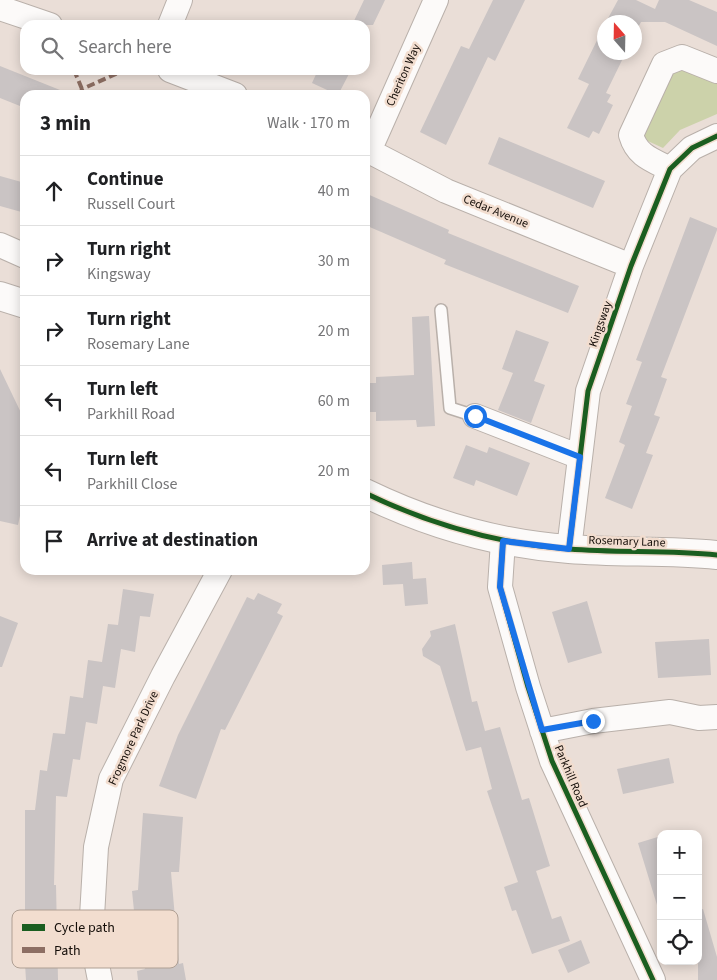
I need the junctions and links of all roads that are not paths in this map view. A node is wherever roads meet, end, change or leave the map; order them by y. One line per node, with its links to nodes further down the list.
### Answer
1 (180, 0): 5 (street)
2 (436, 0): 10 (street, Cheriton Way)
3 (0, 8): 4 (street)
4 (35, 20)
5 (172, 20)
6 (717, 71): 12 (street)
7 (183, 75): 8 (street)
8 (222, 90)
9 (717, 136): 12 (street, Kingsway)
10 (370, 143)
11 (370, 152): 15 (street, Cedar Avenue)
12 (670, 169): 15 (street, Kingsway)
13 (0, 246): 14 (street)
14 (20, 254)
15 (631, 266): 20 (street, Kingsway)
16 (0, 296): 17 (street)
17 (20, 302)
18 (440, 310): 19 (lane)
19 (475, 416): 20 (street)
20 (580, 457): 23 (street, Kingsway)
21 (370, 495): 22 (street, Rosemary Lane)
22 (503, 541): 23 (street, Rosemary Lane); 27 (street, Parkhill Road)
23 (569, 549): 24 (street, Rosemary Lane)
24 (717, 556)
25 (217, 575): 29 (street, Frogmore Park Drive)
26 (708, 718): 27 (street); 28 (street)
27 (542, 730): 30 (street, Parkhill Road)
28 (717, 735)
29 (92, 910)
30 (652, 980)

